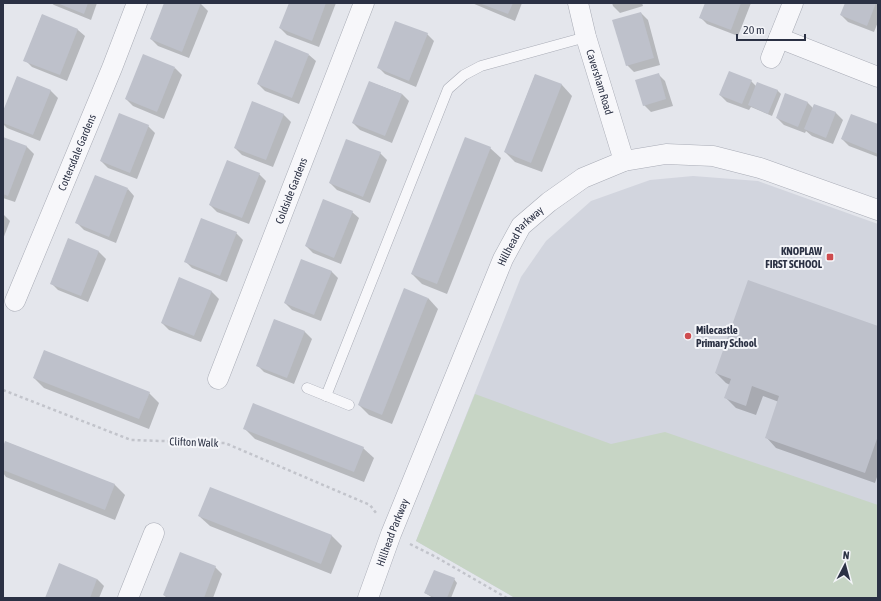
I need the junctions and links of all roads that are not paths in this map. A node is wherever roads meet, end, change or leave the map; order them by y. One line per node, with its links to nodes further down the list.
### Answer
1 (137, 3): 11 (street, Cottersdale Gardens)
2 (364, 3): 12 (street, Coldside Gardens)
3 (578, 3): 5 (street, Caversham Road)
4 (793, 3): 6 (street)
5 (586, 37): 9 (street, Caversham Road); 14 (lane)
6 (779, 38): 7 (street); 8 (street)
7 (771, 58)
8 (878, 77)
9 (624, 161): 10 (street, Hillhead Parkway); 18 (street, Hillhead Parkway)
10 (878, 210)
11 (15, 301)
12 (218, 379)
13 (307, 388): 14 (lane)
14 (326, 396): 15 (lane)
15 (349, 405)
16 (154, 534): 17 (street)
17 (128, 598)
18 (368, 598)

